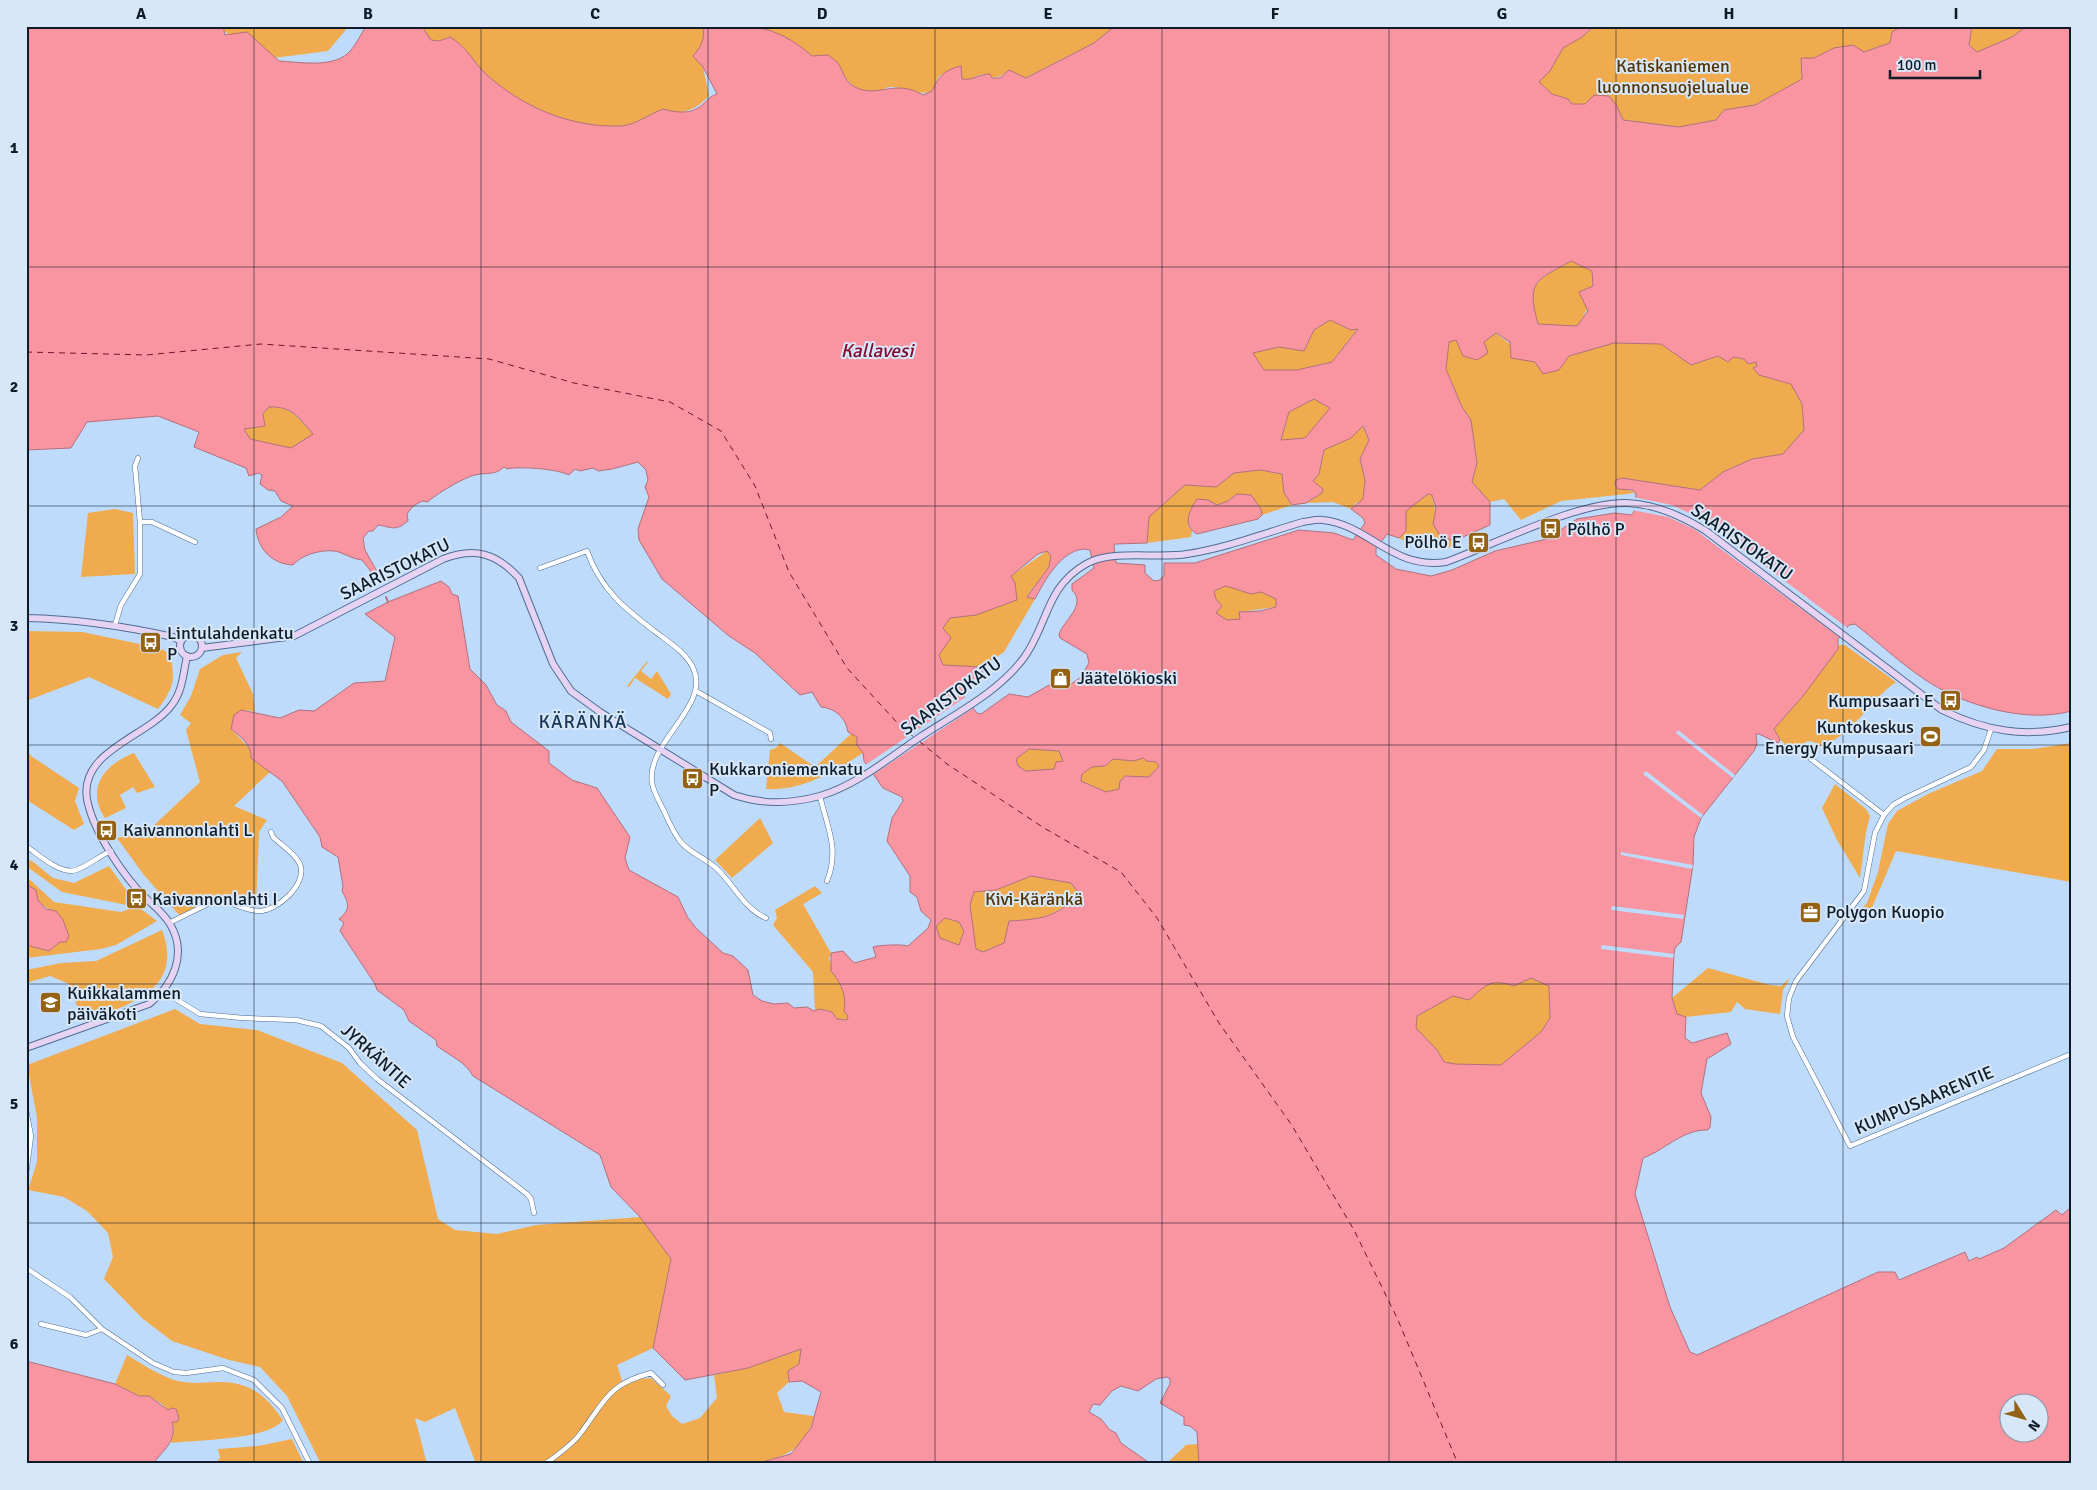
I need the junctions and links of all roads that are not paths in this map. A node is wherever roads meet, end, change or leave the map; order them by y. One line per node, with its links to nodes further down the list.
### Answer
1 (138, 458): 2 (street)
2 (140, 522): 3 (street); 6 (street)
3 (195, 542)
4 (540, 568): 10 (street)
5 (26, 618): 6 (main road)
6 (115, 625): 7 (main road)
7 (181, 641): 8 (main road); 9 (main road)
8 (202, 648): 9 (main road); 14 (main road, SAARISTOKATU)
9 (187, 656): 20 (main road)
10 (696, 691): 13 (street); 14 (street)
11 (2071, 727): 12 (main road, SAARISTOKATU)
12 (1991, 729): 16 (main road, SAARISTOKATU); 17 (street, KUMPUSAARENTIE)
13 (771, 739)
14 (661, 749): 16 (main road, SAARISTOKATU); 22 (street)
15 (1809, 749): 17 (street)
16 (820, 796): 21 (street)
17 (1884, 815): 26 (street, KUMPUSAARENTIE)
18 (271, 832): 23 (street)
19 (26, 846): 20 (street)
20 (110, 851): 23 (main road)
21 (827, 881)
22 (766, 918)
23 (169, 923): 24 (main road)
24 (164, 991): 25 (main road); 29 (street, JYRKÄNTIE)
25 (26, 1048)
26 (2071, 1054)
27 (26, 1110): 28 (street)
28 (26, 1174)
29 (534, 1213)
30 (26, 1268): 32 (street)
31 (41, 1324): 32 (street)
32 (102, 1329): 34 (street)
33 (663, 1385): 35 (street)
34 (310, 1464)
35 (545, 1464)

